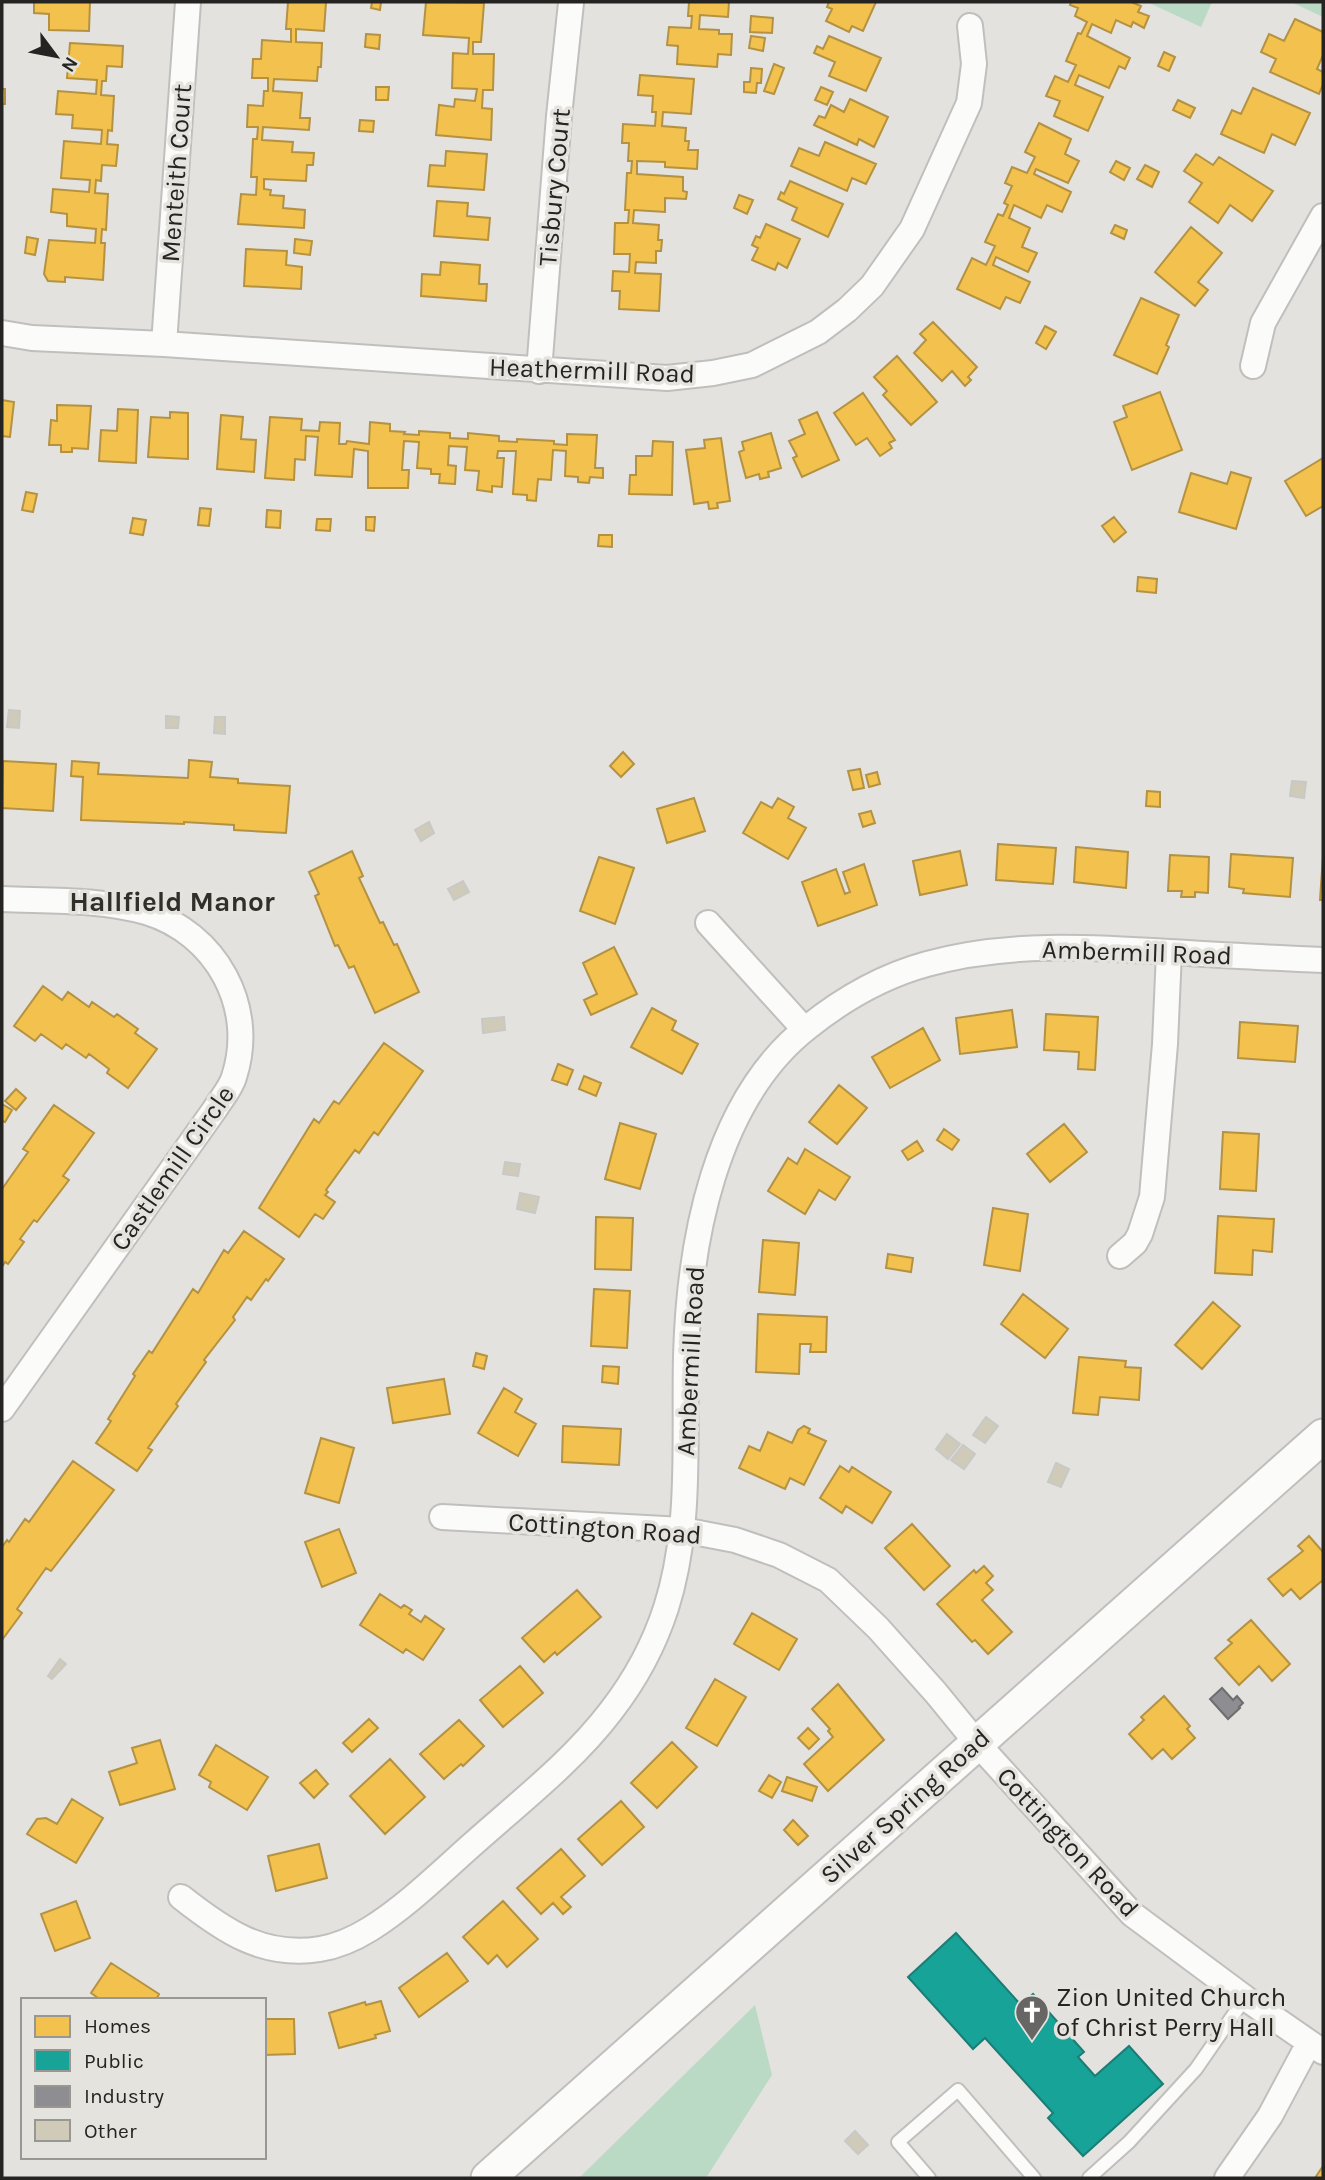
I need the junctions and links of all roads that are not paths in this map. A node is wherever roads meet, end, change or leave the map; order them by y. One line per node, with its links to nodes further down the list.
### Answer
1 (188, 2): 6 (street, Menteith Court)
2 (572, 3): 8 (street, Tisbury Court)
3 (970, 26): 8 (street, Heathermill Road)
4 (1323, 216): 7 (street)
5 (2, 333): 6 (street, Heathermill Road)
6 (164, 344): 8 (street, Heathermill Road)
7 (1253, 366)
8 (539, 371)
9 (2, 899): 15 (street, Castlemill Circle)
10 (708, 923): 13 (street)
11 (1170, 952): 12 (street, Ambermill Road); 13 (street, Ambermill Road); 14 (street)
12 (1323, 960)
13 (804, 1029): 18 (street, Ambermill Road)
14 (1120, 1256)
15 (2, 1409)
16 (1323, 1436): 19 (main road, Silver Spring Road)
17 (442, 1517): 18 (street, Cottington Road)
18 (682, 1530): 19 (street, Cottington Road); 20 (street, Ambermill Road)
19 (976, 1742): 21 (street, Cottington Road); 23 (main road, Silver Spring Road)
20 (181, 1898)
21 (1245, 1998): 22 (street, Cottington Road); 26 (lane)
22 (1316, 2047): 27 (street)
23 (488, 2178)
24 (929, 2178): 25 (lane)
25 (1034, 2178)
26 (1089, 2178)
27 (1227, 2178)

